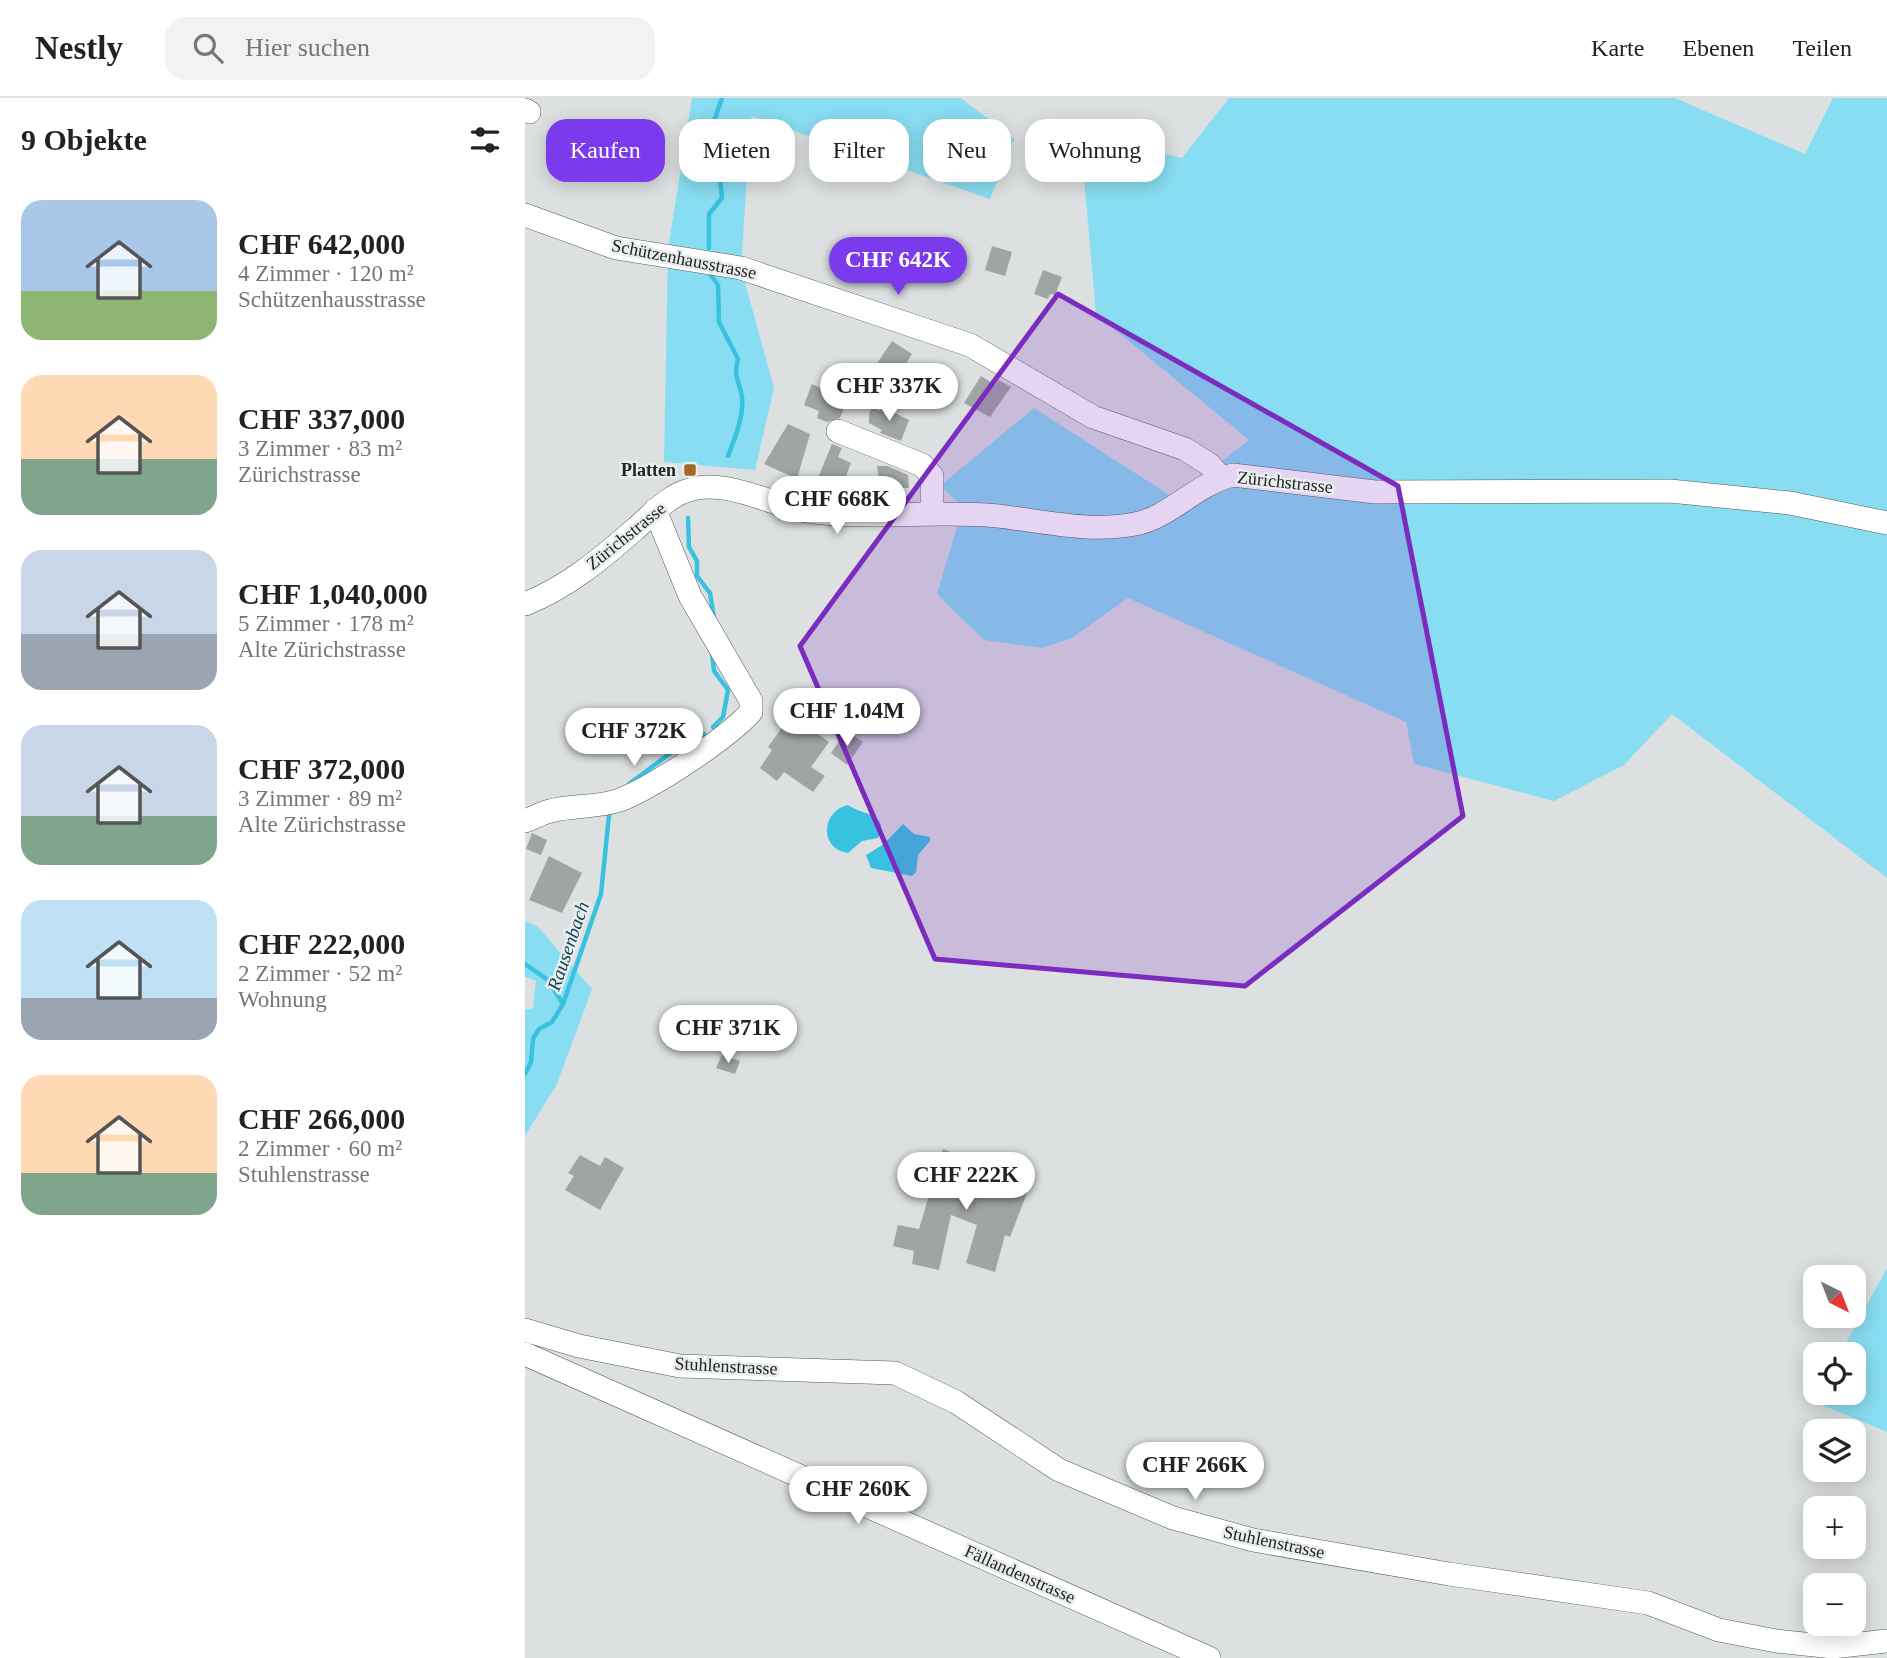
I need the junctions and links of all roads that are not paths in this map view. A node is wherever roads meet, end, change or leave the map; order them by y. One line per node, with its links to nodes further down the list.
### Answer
1 (525, 215): 3 (street, Schützenhausstrasse)
2 (838, 431): 5 (street)
3 (1221, 478): 5 (street, Zürichstrasse); 6 (street, Zürichstrasse)
4 (656, 510): 5 (street, Zürichstrasse); 7 (street, Zürichstrasse); 8 (street)
5 (932, 514)
6 (1887, 523)
7 (525, 604)
8 (525, 821)
9 (525, 1330): 11 (street, Stuhlenstrasse)
10 (525, 1354): 12 (street, Fällandenstrasse)
11 (1887, 1642)
12 (1209, 1658)

